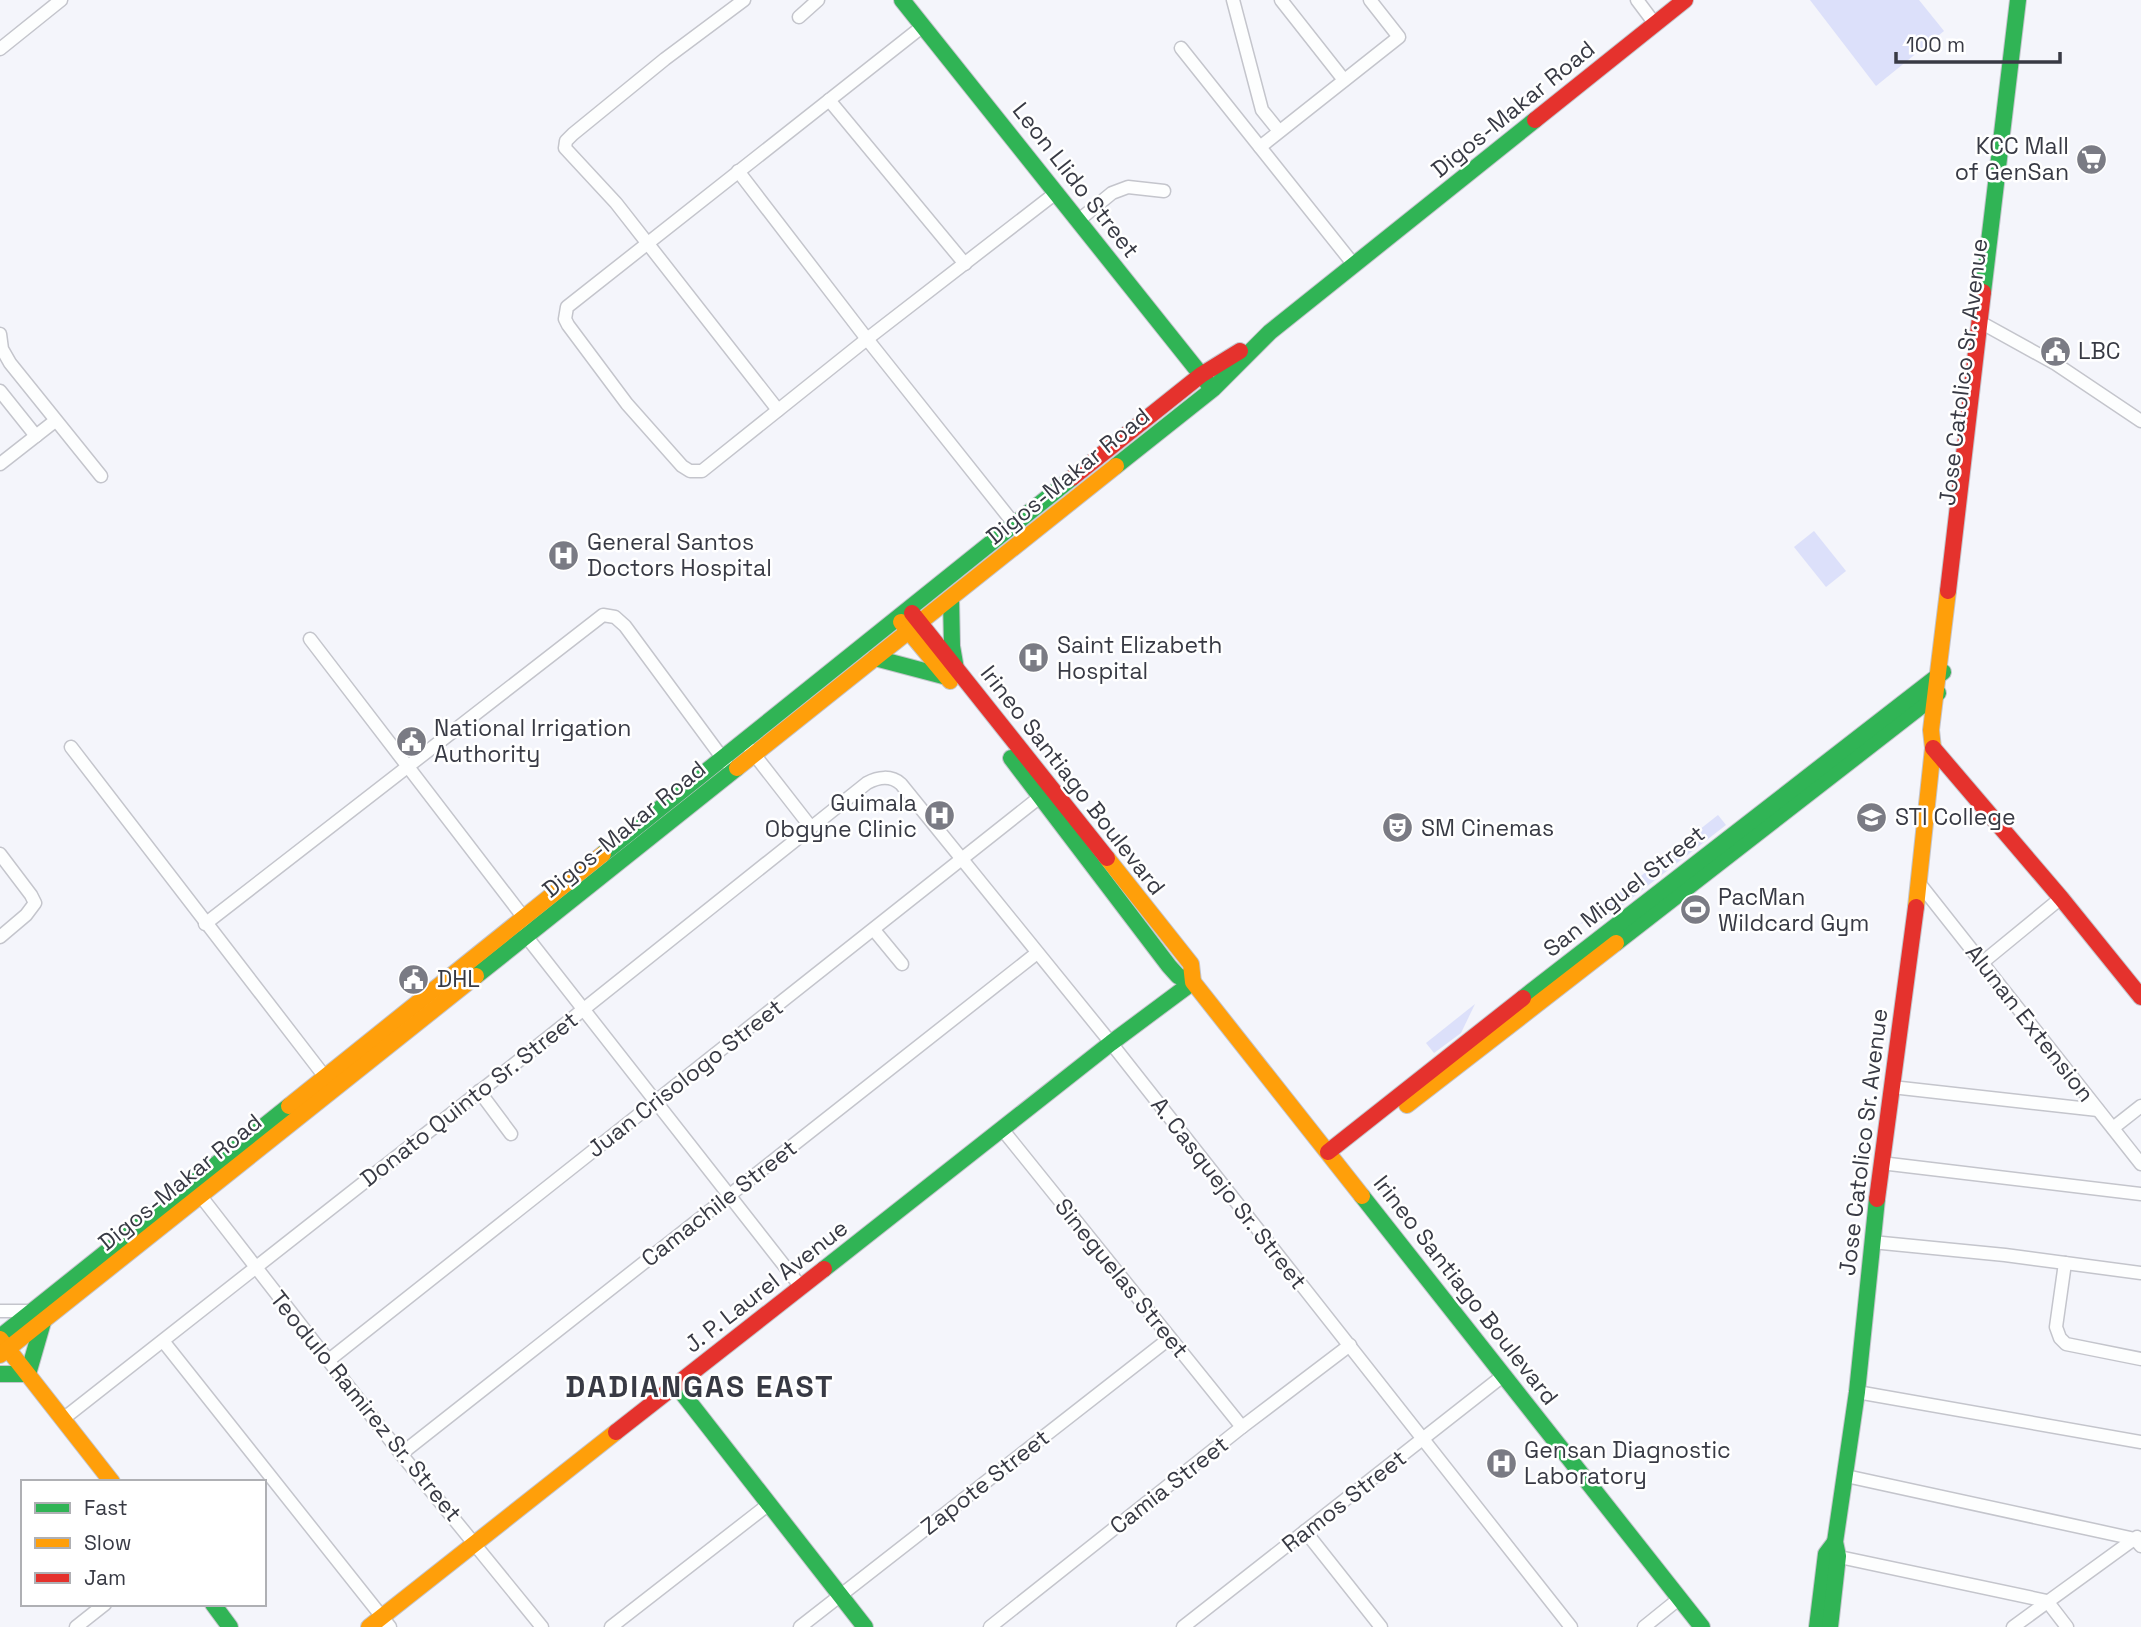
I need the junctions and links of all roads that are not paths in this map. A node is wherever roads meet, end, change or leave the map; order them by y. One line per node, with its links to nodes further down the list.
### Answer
1 (61, 0): 16 (street)
2 (744, 0): 27 (street)
3 (818, 0): 12 (street)
4 (902, 0): 14 (main road, Leon Llido Street)
5 (1233, 0): 19 (street)
6 (1281, 0): 17 (street)
7 (1370, 0): 17 (street)
8 (1637, 0): 13 (street)
9 (1685, 0): 13 (main road, Digos-Makar Road)
10 (2018, 0): 30 (main road, Jose Catolico Sr. Avenue)
11 (2029, 0): 30 (main road, Jose Catolico Sr. Avenue)
12 (799, 17)
13 (1656, 24): 29 (main road, Digos-Makar Road)
14 (923, 26): 18 (street); 25 (main road, Leon Llido Street)
15 (1181, 48): 20 (street)
16 (0, 49)
17 (1344, 80): 21 (street)
18 (829, 100): 23 (street); 28 (street)
19 (1262, 110): 20 (street); 21 (street)
20 (1243, 125): 22 (street)
21 (1279, 131): 22 (street)
22 (1260, 147): 29 (street)
23 (738, 171): 27 (street); 33 (street)
24 (1164, 191): 26 (street)
25 (1057, 192): 26 (main road, Leon Llido Street); 28 (street)
26 (1079, 220): 34 (main road, Leon Llido Street)
27 (647, 243): 37 (street); 37 (street)
28 (965, 264): 33 (street)
29 (1354, 265): 31 (main road, Digos-Makar Road)
30 (1986, 325): 39 (street); 50 (main road, Jose Catolico Sr. Avenue)
31 (1270, 331): 34 (main road, Digos-Makar Road); 35 (main road, Digos-Makar Road)
32 (0, 334): 38 (street)
33 (867, 339): 37 (street); 43 (street)
34 (1201, 375): 35 (main road, Leon Llido Street); 43 (main road, Digos-Makar Road)
35 (1213, 389): 44 (main road, Digos-Makar Road)
36 (0, 391): 40 (street)
37 (778, 410)
38 (55, 421): 40 (street); 42 (street)
39 (2141, 421)
40 (36, 436): 41 (street)
41 (0, 464)
42 (101, 476)
43 (1015, 524): 45 (main road, Digos-Makar Road)
44 (951, 598): 46 (main road, Digos-Makar Road); 49 (main road)
45 (903, 614): 46 (main road, Irineo Santiago Boulevard); 52 (main road, Digos-Makar Road)
46 (915, 627): 48 (main road, Digos-Makar Road); 49 (main road, Irineo Santiago Boulevard)
47 (310, 639): 55 (street)
48 (875, 658): 49 (main road); 52 (main road, Digos-Makar Road)
49 (951, 673): 57 (main road, Irineo Santiago Boulevard)
50 (1942, 682): 53 (main road, Jose Catolico Sr. Avenue); 84 (main road, San Miguel Street)
51 (71, 747): 64 (street)
52 (749, 748): 54 (main road, Digos-Makar Road); 58 (street)
53 (1933, 748): 61 (main road, Jose Catolico Sr. Avenue); 62 (main road)
54 (728, 765): 55 (street); 63 (main road, Digos-Makar Road); 66 (main road, Digos-Makar Road)
55 (406, 766): 63 (street); 64 (street)
56 (875, 779): 58 (street, Donato Quinto Sr. Street); 60 (street, A. Casquejo Sr. Street)
57 (1046, 793): 60 (street, Juan Crisologo Street); 71 (main road, Irineo Santiago Boulevard)
58 (810, 826): 73 (street, Donato Quinto Sr. Street)
59 (0, 854): 67 (street)
60 (962, 859): 65 (street, Juan Crisologo Street); 68 (street, A. Casquejo Sr. Street)
61 (1919, 883): 69 (street, Alunan Extension); 76 (main road, Jose Catolico Sr. Avenue)
62 (2061, 898): 69 (street); 72 (main road)
63 (524, 918): 66 (street); 75 (main road, Digos-Makar Road)
64 (205, 924): 75 (street)
65 (874, 930): 70 (street); 78 (street, Juan Crisologo Street)
66 (526, 936): 73 (street); 87 (main road, Digos-Makar Road)
67 (0, 937)
68 (1037, 953): 74 (street, A. Casquejo Sr. Street); 88 (street, Camachile Street)
69 (1983, 962): 80 (street, Alunan Extension)
70 (902, 964)
71 (1193, 982): 74 (main road, J. P. Laurel Avenue); 84 (main road, Irineo Santiago Boulevard)
72 (2141, 997)
73 (583, 1009): 77 (street, Donato Quinto Sr. Street); 78 (street)
74 (1111, 1043): 82 (main road, J. P. Laurel Avenue); 100 (street, A. Casquejo Sr. Street)
75 (325, 1077): 87 (main road, Digos-Makar Road)
76 (1892, 1087): 80 (street); 85 (main road, Jose Catolico Sr. Avenue)
77 (479, 1091): 83 (street); 92 (street, Donato Quinto Sr. Street)
78 (655, 1101): 88 (street); 102 (street, Juan Crisologo Street)
79 (2141, 1106): 81 (street)
80 (2098, 1110): 81 (street, Alunan Extension)
81 (2113, 1128): 86 (street, Alunan Extension)
82 (1002, 1129): 94 (main road, J. P. Laurel Avenue); 97 (street, Sineguelas Street)
83 (512, 1134)
84 (1332, 1157): 105 (main road, Irineo Santiago Boulevard)
85 (1881, 1163): 89 (street); 90 (main road, Jose Catolico Sr. Avenue)
86 (2141, 1164)
87 (196, 1190): 92 (street, Teodulo Ramirez Sr. Street); 96 (main road, Digos-Makar Road)
88 (729, 1194): 94 (street); 112 (street, Camachile Street)
89 (2141, 1194)
90 (1872, 1242): 91 (street); 107 (main road, Jose Catolico Sr. Avenue)
91 (2065, 1263): 93 (street); 101 (street)
92 (255, 1268): 98 (street, Donato Quinto Sr. Street); 102 (street, Teodulo Ramirez Sr. Street)
93 (2141, 1273)
94 (801, 1287): 106 (main road, J. P. Laurel Avenue)
95 (0, 1311): 96 (street)
96 (38, 1316): 99 (main road, Digos-Makar Road); 104 (main road)
97 (1170, 1338): 109 (street, Sineguelas Street); 120 (street, Zapote Street)
98 (163, 1340): 108 (street, Donato Quinto Sr. Street); 125 (street)
99 (2, 1345): 104 (main road)
100 (1350, 1345): 109 (street, Camia Street); 110 (street, A. Casquejo Sr. Street)
101 (2141, 1359)
102 (329, 1360): 112 (street, Teodulo Ramirez Sr. Street)
103 (0, 1374): 104 (main road)
104 (28, 1374): 108 (main road)
105 (1504, 1375): 110 (street, Ramos Street); 121 (main road, Irineo Santiago Boulevard)
106 (676, 1385): 115 (main road); 118 (main road, J. P. Laurel Avenue)
107 (1857, 1392): 111 (street); 113 (main road, Jose Catolico Sr. Avenue)
108 (63, 1419): 114 (main road)
109 (1242, 1427): 132 (street, Camia Street)
110 (1423, 1439): 116 (street, Ramos Street); 135 (street, A. Casquejo Sr. Street)
111 (2141, 1442)
112 (401, 1454): 118 (street, Teodulo Ramirez Sr. Street)
113 (1846, 1476): 117 (street); 119 (main road, Jose Catolico Sr. Avenue)
114 (111, 1480)
115 (769, 1504): 120 (main road); 129 (street)
116 (1306, 1531): 133 (street, Ramos Street); 134 (street)
117 (2139, 1540): 122 (street)
118 (475, 1543): 125 (main road, J. P. Laurel Avenue); 128 (street, Teodulo Ramirez Sr. Street)
119 (1833, 1551): 122 (street); 138 (main road, Jose Catolico Sr. Avenue); 139 (main road, Jose Catolico Sr. Avenue)
120 (840, 1595): 130 (street, Zapote Street); 131 (main road)
121 (1680, 1598): 136 (street); 137 (main road, Irineo Santiago Boulevard)
122 (2047, 1601): 140 (street); 141 (street)
123 (102, 1606): 126 (street)
124 (214, 1606): 127 (main road)
125 (380, 1624)
126 (76, 1627)
127 (230, 1627)
128 (542, 1627)
129 (611, 1627)
130 (800, 1627)
131 (865, 1627)
132 (990, 1627)
133 (1183, 1627)
134 (1381, 1627)
135 (1571, 1627)
136 (1644, 1627)
137 (1702, 1627)
138 (1817, 1627)
139 (1830, 1627)
140 (2013, 1627)
141 (2067, 1627)

